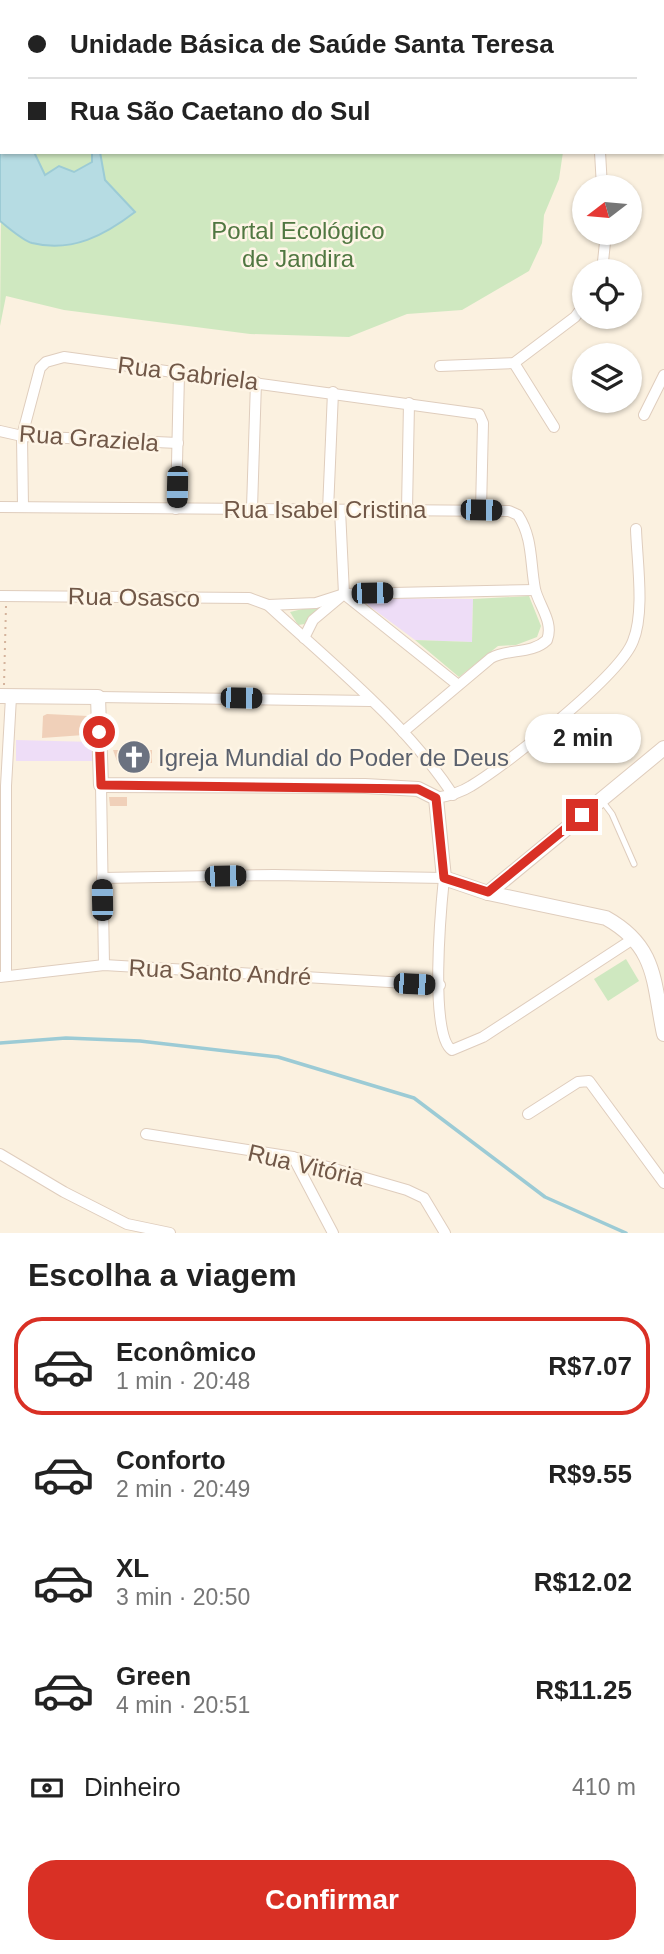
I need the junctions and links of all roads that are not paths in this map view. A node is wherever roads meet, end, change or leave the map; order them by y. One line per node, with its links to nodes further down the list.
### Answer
1 (600, 154): 2 (street)
2 (601, 175)
3 (572, 319): 4 (street)
4 (514, 363): 5 (street); 12 (street)
5 (440, 366)
6 (179, 373): 8 (street, Rua Gabriela); 14 (street, Rua Gabriela); 15 (street)
7 (664, 374): 11 (street)
8 (256, 382): 9 (street, Rua Gabriela); 18 (street)
9 (333, 392): 10 (street, Rua Gabriela); 21 (street)
10 (409, 403): 20 (street); 23 (street, Rua Gabriela)
11 (644, 415)
12 (554, 427)
13 (0, 431): 14 (street, Rua Graziela)
14 (22, 436): 15 (street, Rua Graziela); 17 (street, Rua Gabriela)
15 (178, 443): 19 (street)
16 (0, 507): 17 (street, Rua Isabel Cristina)
17 (23, 507): 19 (street, Rua Isabel Cristina)
18 (252, 508): 19 (street, Rua Isabel Cristina); 21 (street, Rua Isabel Cristina)
19 (176, 509)
20 (407, 509): 22 (street, Rua Isabel Cristina); 23 (street, Rua Isabel Cristina)
21 (328, 510): 22 (street, Rua Isabel Cristina)
22 (340, 510): 26 (street)
23 (481, 510): 25 (street, Rua Isabel Cristina)
24 (636, 529): 38 (street)
25 (535, 590): 26 (street, Rua Osasco); 30 (street)
26 (344, 594): 28 (street, Rua Osasco); 29 (street); 30 (street)
27 (3, 596): 28 (street, Rua Osasco)
28 (268, 605): 29 (street)
29 (304, 638): 33 (street)
30 (458, 685): 34 (street)
31 (5, 696): 32 (street); 37 (street)
32 (98, 697): 33 (street); 36 (street)
33 (370, 701): 34 (street)
34 (403, 732): 38 (street)
35 (664, 748): 40 (street)
36 (101, 785): 39 (street); 42 (street)
37 (3, 786): 44 (street)
38 (453, 795): 39 (street)
39 (436, 798): 43 (street)
40 (601, 799): 41 (lane); 45 (street)
41 (634, 864)
42 (102, 878): 43 (street); 47 (street)
43 (444, 878): 45 (street); 49 (street)
44 (3, 879): 48 (street)
45 (488, 892): 46 (street)
46 (633, 939): 49 (street); 50 (street)
47 (104, 965): 48 (street, Rua Santo André); 49 (street, Rua Santo André)
48 (3, 977)
49 (440, 985)
50 (664, 1034)
51 (528, 1114): 55 (street)
52 (146, 1134): 54 (street, Rua Vitória)
53 (0, 1154): 56 (street)
54 (293, 1157): 58 (street); 59 (street, Rua Vitória)
55 (664, 1183)
56 (125, 1228): 57 (street)
57 (170, 1233)
58 (333, 1233)
59 (445, 1233)

